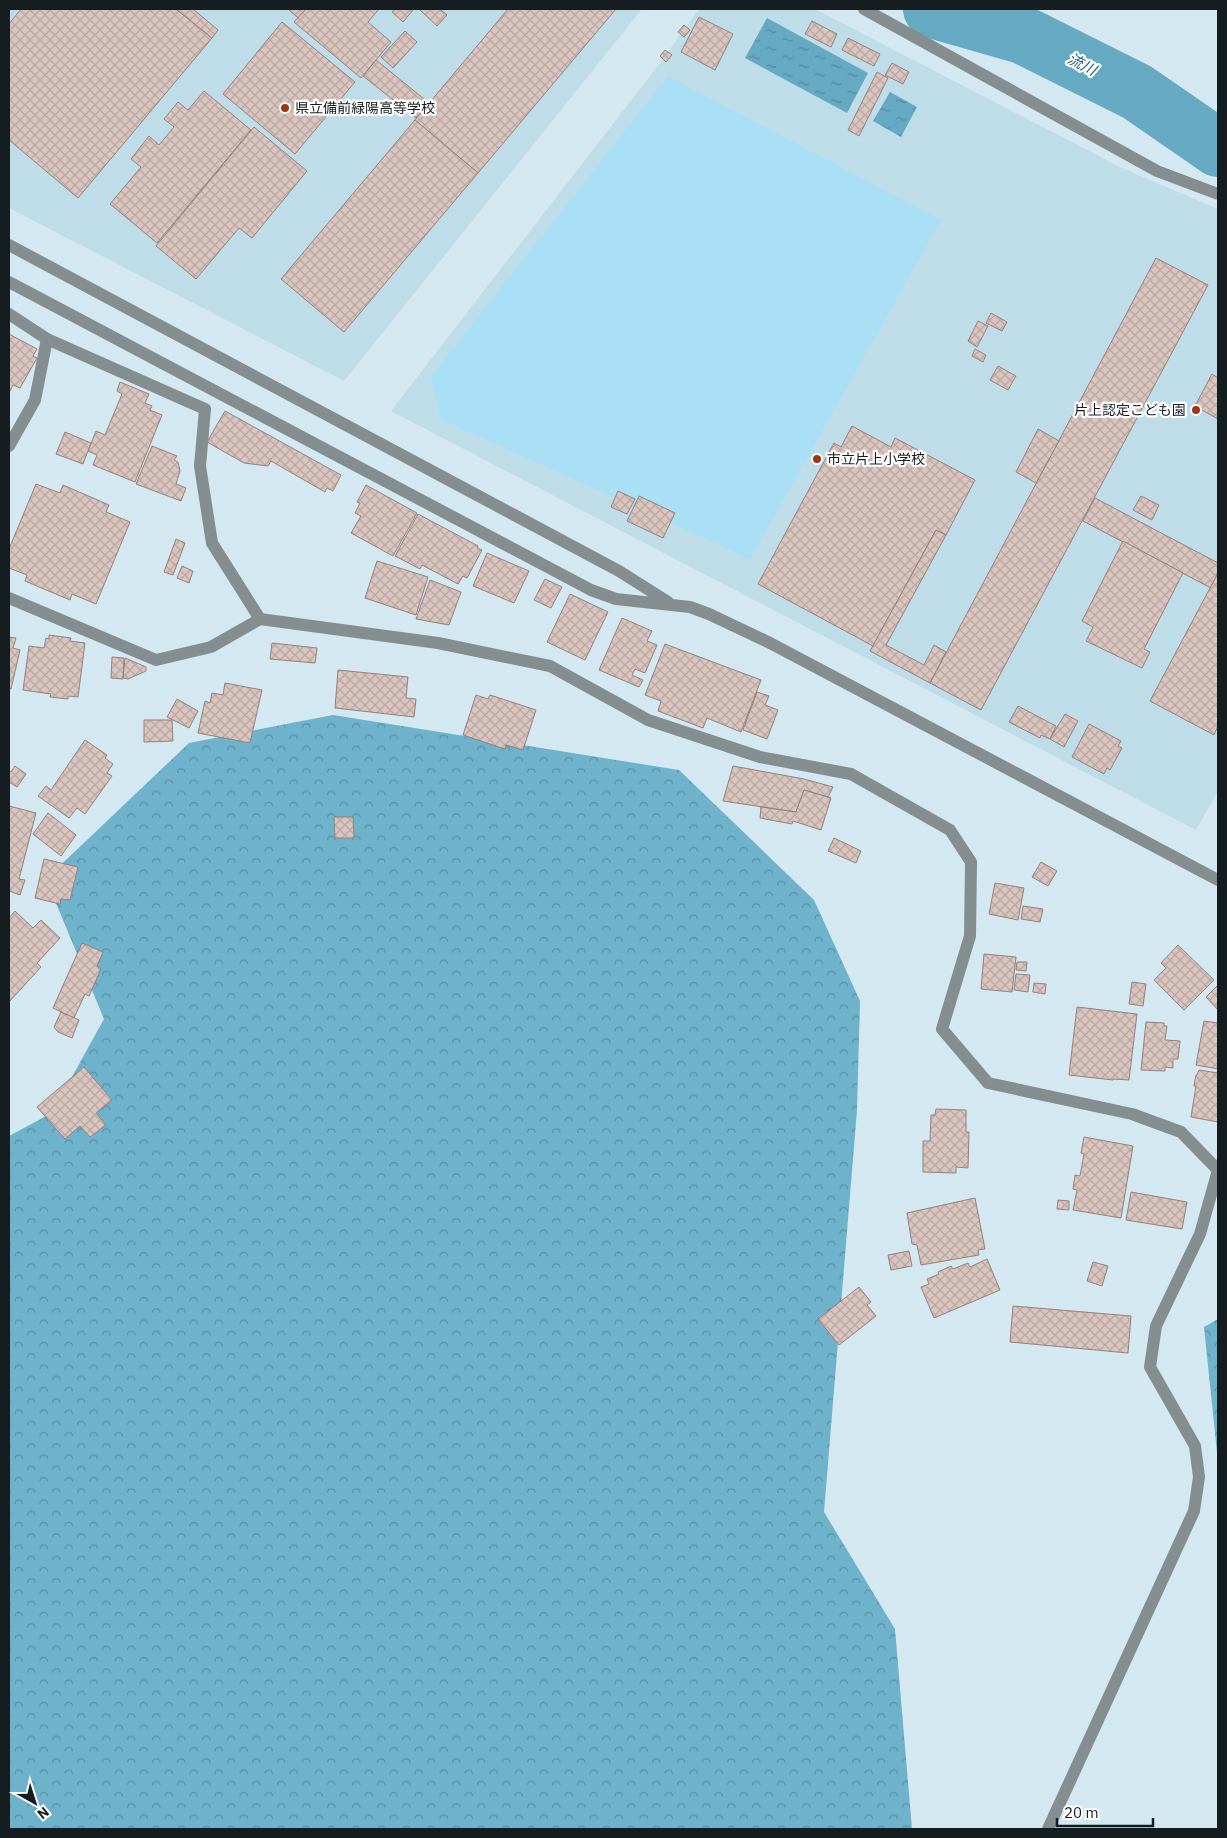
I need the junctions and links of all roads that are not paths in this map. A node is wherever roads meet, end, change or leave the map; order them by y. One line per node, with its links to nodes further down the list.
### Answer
1 (864, 9): 2 (street)
2 (1218, 194)
3 (9, 245): 11 (street)
4 (9, 282): 7 (street)
5 (9, 314): 6 (street)
6 (47, 339): 8 (street); 9 (street)
7 (226, 397): 8 (street); 11 (street)
8 (205, 409): 12 (street)
9 (9, 446)
10 (9, 598): 12 (street)
11 (670, 603): 13 (street)
12 (260, 619): 14 (street)
13 (1217, 877)
14 (1218, 1169): 15 (street)
15 (1048, 1829)

